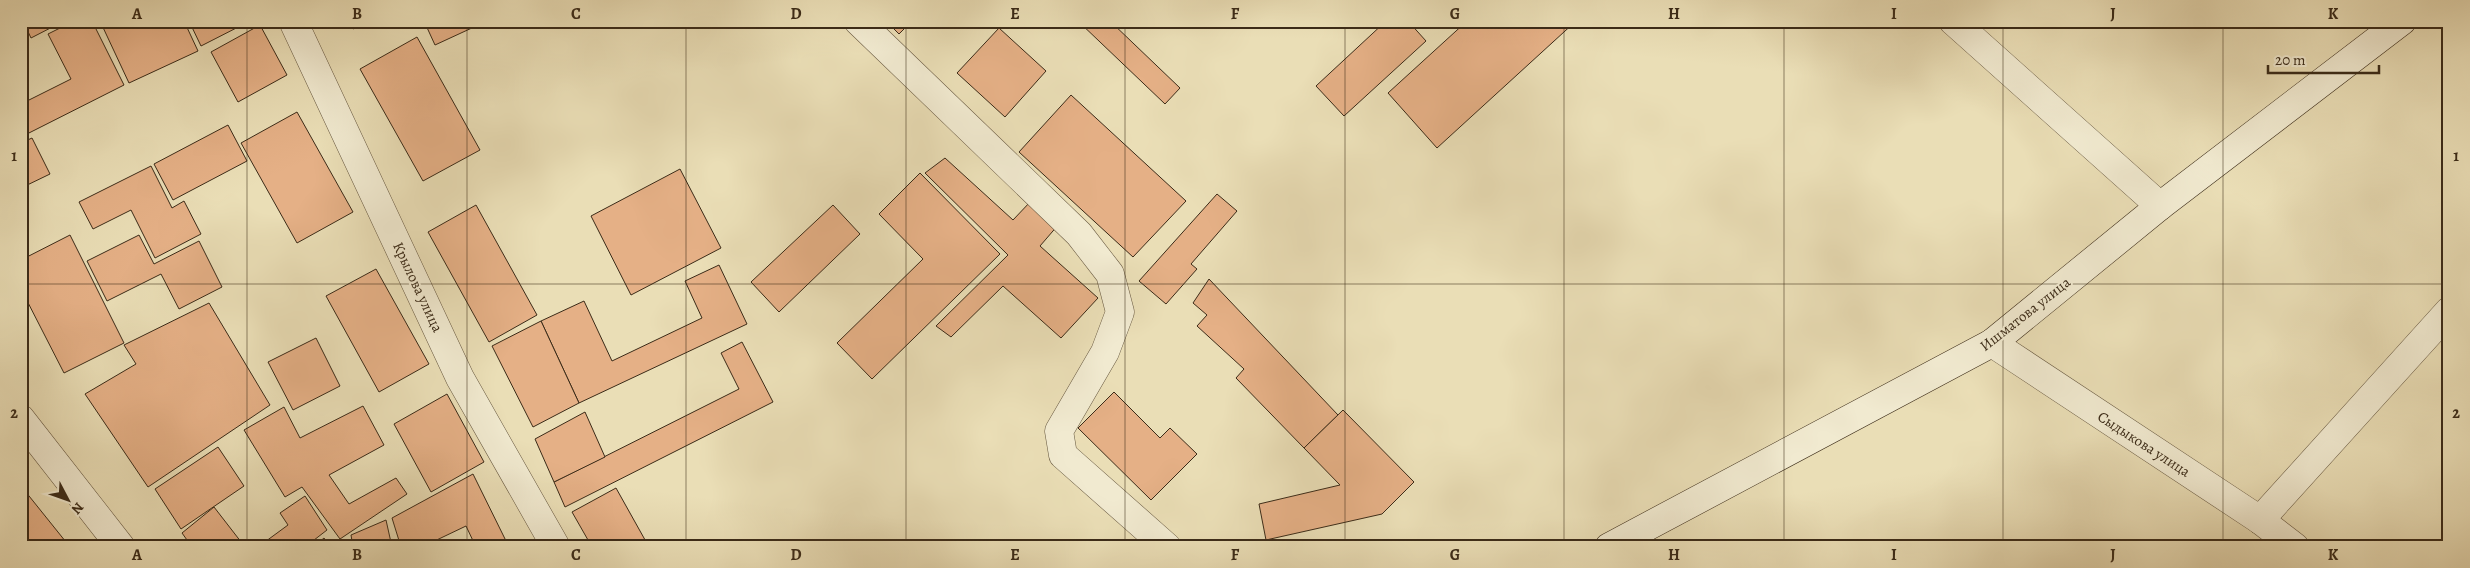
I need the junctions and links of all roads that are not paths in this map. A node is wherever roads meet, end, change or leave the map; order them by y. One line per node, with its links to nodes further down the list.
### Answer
1 (293, 21): 11 (street, Крылова улица)
2 (858, 21): 12 (street)
3 (1953, 21): 5 (street)
4 (2402, 21): 5 (street, Ишматова улица)
5 (2160, 206): 7 (street, Ишматова улица)
6 (2449, 311): 9 (street)
7 (1992, 343): 9 (street, Сыдыкова улица); 13 (street, Ишматова улица)
8 (21, 419): 10 (street)
9 (2260, 520): 14 (street, Сыдыкова улица)
10 (121, 547)
11 (556, 547)
12 (1166, 547)
13 (1609, 547)
14 (2295, 547)

